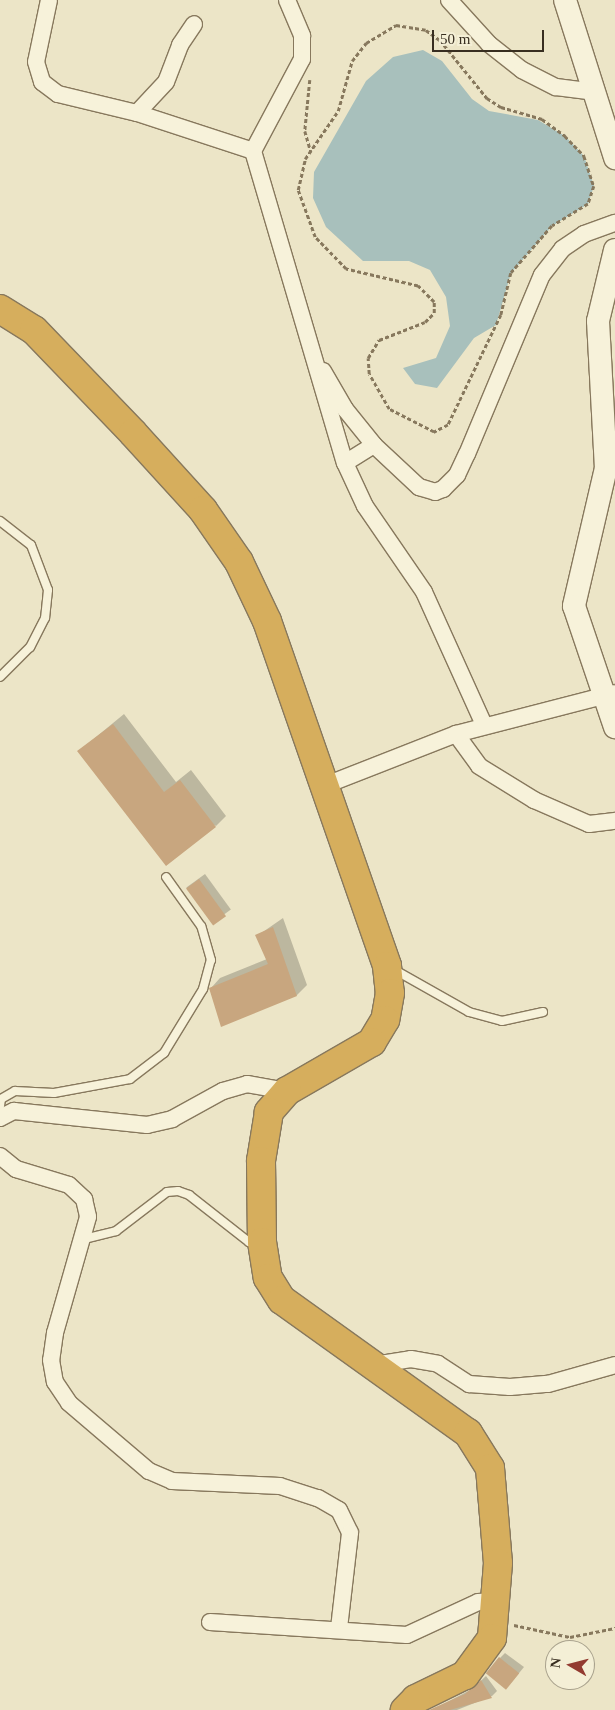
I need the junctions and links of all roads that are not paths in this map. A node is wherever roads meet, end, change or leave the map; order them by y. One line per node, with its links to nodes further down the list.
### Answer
1 (49, 0): 7 (street)
2 (287, 0): 8 (street)
3 (449, 0): 6 (street)
4 (565, 0): 6 (street)
5 (194, 24): 7 (street)
6 (596, 92): 9 (street)
7 (137, 113): 8 (street)
8 (253, 151): 13 (street)
9 (615, 158)
10 (615, 223): 14 (street)
11 (615, 250): 18 (street)
12 (0, 308): 22 (highway)
13 (310, 348): 14 (street); 15 (street)
14 (374, 445): 15 (street)
15 (345, 463): 19 (street)
16 (0, 521): 17 (lane)
17 (0, 676)
18 (609, 694): 19 (street); 20 (street)
19 (484, 725): 21 (street)
20 (615, 727)
21 (456, 734): 22 (street); 23 (street)
22 (326, 785): 25 (highway)
23 (615, 820)
24 (166, 877): 28 (lane)
25 (387, 966): 26 (lane); 27 (highway)
26 (543, 1012)
27 (287, 1091): 29 (street); 32 (highway)
28 (0, 1106)
29 (0, 1118)
30 (0, 1156): 31 (street)
31 (84, 1239): 32 (lane); 37 (street)
32 (262, 1242): 33 (highway)
33 (374, 1365): 34 (street); 35 (highway)
34 (615, 1365)
35 (497, 1611): 37 (street); 38 (highway)
36 (210, 1622): 37 (street)
37 (339, 1628)
38 (405, 1710)

